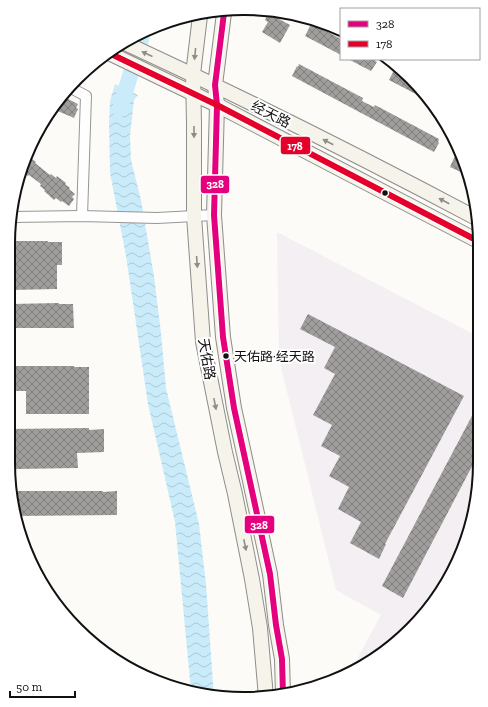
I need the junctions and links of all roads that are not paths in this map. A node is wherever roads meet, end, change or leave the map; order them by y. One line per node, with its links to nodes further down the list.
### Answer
1 (224, 16): 6 (main road, 天佑路)
2 (200, 19): 5 (main road, 天佑路, one-way to 5)
3 (131, 46): 5 (main road, 经天路, one-way to 3)
4 (115, 56): 8 (main road, 经天路)
5 (192, 74): 6 (main road, 经天路); 8 (main road, 天佑路)
6 (215, 85): 9 (main road, 天佑路); 11 (main road, 经天路, one-way to 6)
7 (75, 90): 12 (street)
8 (193, 93): 9 (main road, 经天路); 13 (main road, 天佑路, one-way to 13)
9 (217, 105): 10 (main road, 天佑路); 15 (main road, 经天路)
10 (214, 215): 13 (street); 16 (main road, 天佑路)
11 (471, 215)
12 (82, 216): 13 (street); 14 (street)
13 (194, 216): 17 (main road, 天佑路, one-way to 17)
14 (16, 218)
15 (473, 238)
16 (283, 689)
17 (265, 691)

